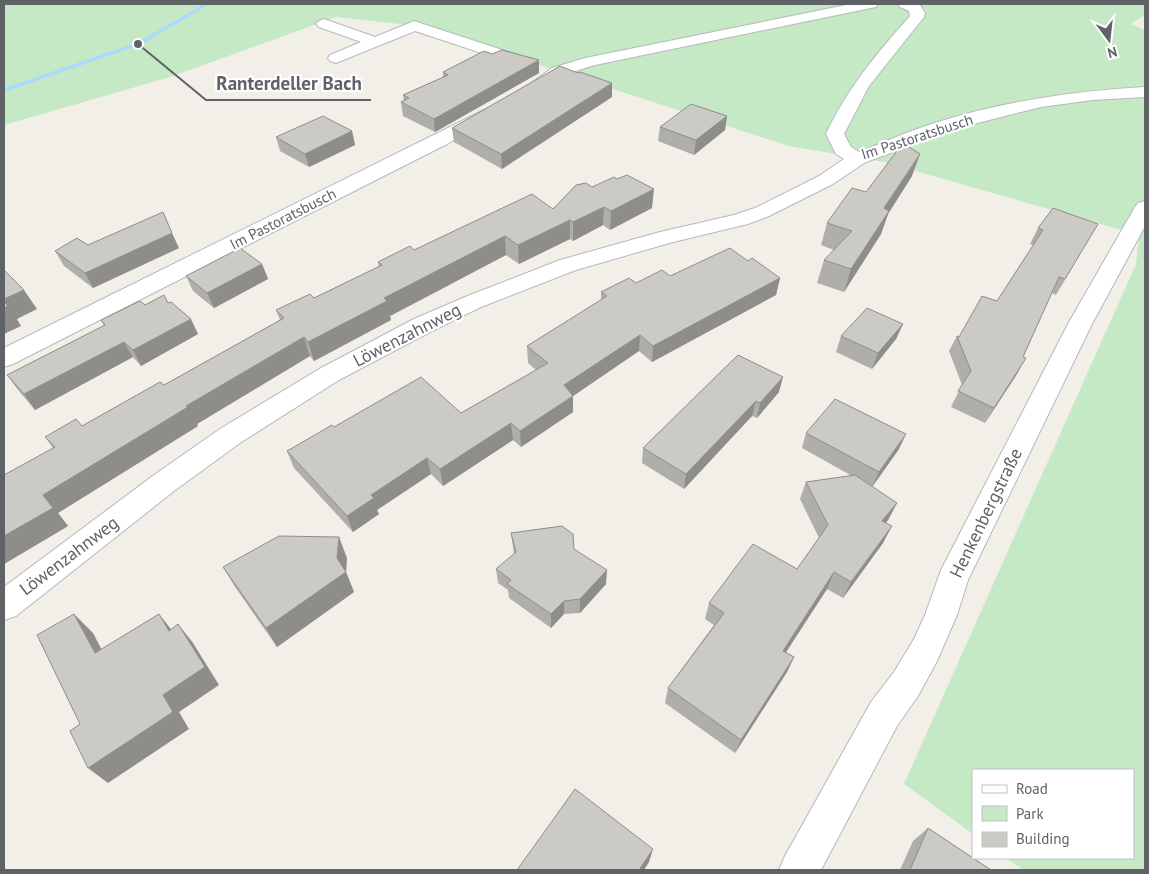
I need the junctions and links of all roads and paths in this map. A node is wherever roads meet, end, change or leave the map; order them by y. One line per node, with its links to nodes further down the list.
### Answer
1 (872, 4): 6 (street)
2 (905, 4): 10 (street, Im Pastoratsbusch)
3 (324, 24): 4 (street)
4 (374, 42): 5 (street); 6 (street)
5 (336, 58)
6 (558, 72): 8 (street)
7 (1145, 92): 10 (street, Im Pastoratsbusch)
8 (518, 96)
9 (500, 106): 12 (street, Im Pastoratsbusch)
10 (857, 159): 13 (street, Löwenzahnweg)
11 (1145, 207): 14 (street, Henkenbergstraße)
12 (4, 358)
13 (4, 606)
14 (799, 870)

